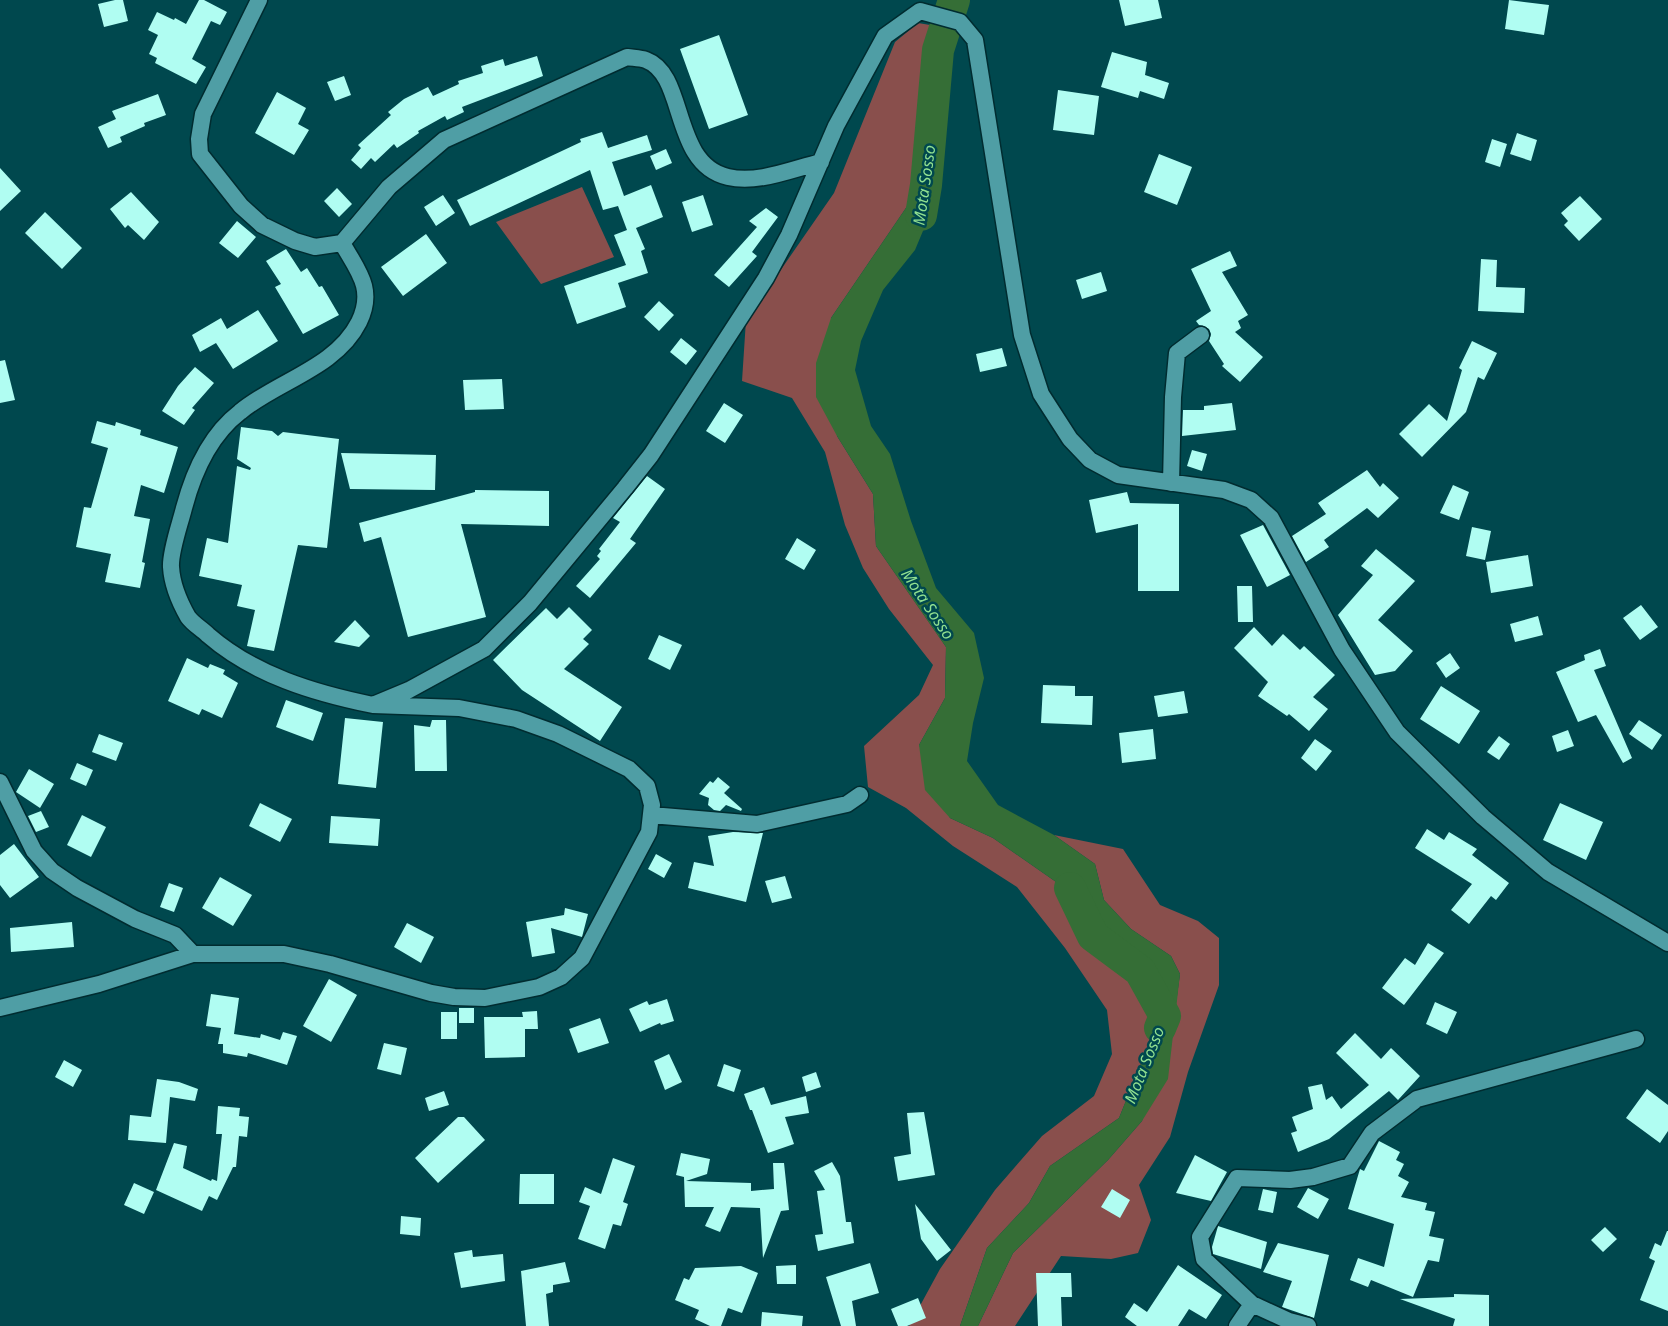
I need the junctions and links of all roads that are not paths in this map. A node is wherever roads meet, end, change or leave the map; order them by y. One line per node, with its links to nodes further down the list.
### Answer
1 (259, 0): 3 (street)
2 (821, 162): 3 (street); 5 (street); 6 (street)
3 (342, 243): 6 (street)
4 (1201, 334): 5 (street)
5 (1170, 483): 10 (street)
6 (373, 705): 9 (street)
7 (0, 782): 11 (street)
8 (860, 794): 9 (street)
9 (651, 815): 11 (street)
10 (1668, 943)
11 (193, 954): 12 (street)
12 (0, 1008)
13 (1636, 1039): 14 (street)
14 (1252, 1304): 15 (street); 16 (street)
15 (1237, 1326)
16 (1308, 1326)

